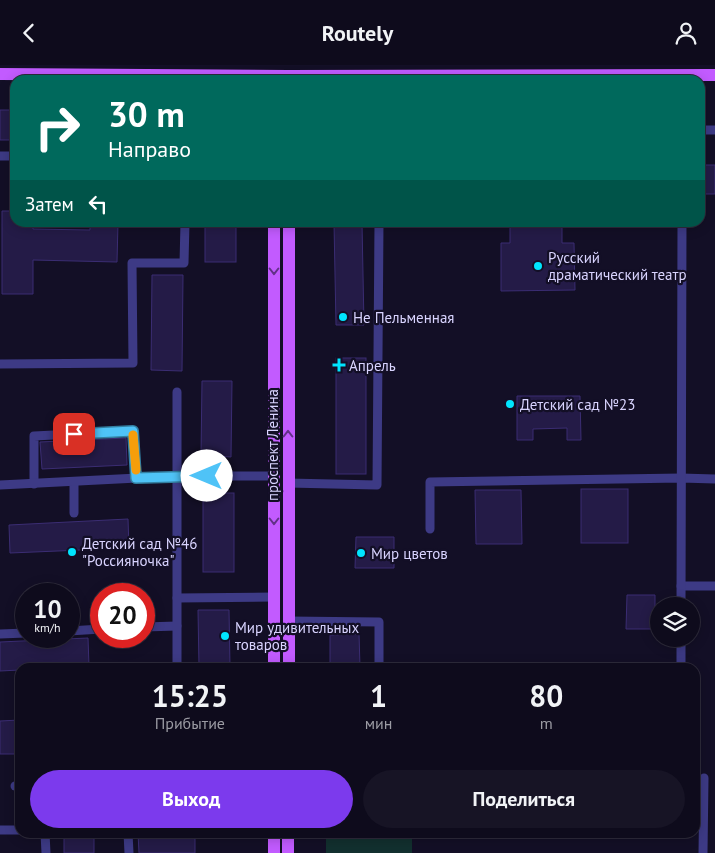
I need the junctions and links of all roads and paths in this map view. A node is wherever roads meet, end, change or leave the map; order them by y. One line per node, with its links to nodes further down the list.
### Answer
1 (274, 73): 3 (main road); 5 (main road)
2 (0, 74): 4 (main road)
3 (288, 74): 6 (main road)
4 (21, 75)
5 (168, 75)
6 (715, 75)
7 (185, 227): 12 (lane)
8 (274, 227): 15 (main road, проспект Ленина, one-way to 15)
9 (289, 227): 20 (main road, проспект Ленина, one-way to 9)
10 (379, 227): 20 (lane)
11 (682, 227): 17 (lane)
12 (0, 364)
13 (177, 392): 14 (lane)
14 (177, 476): 15 (lane); 16 (lane); 29 (lane)
15 (274, 476): 27 (main road, проспект Ленина, one-way to 27)
16 (136, 478): 19 (lane); 21 (lane)
17 (681, 478): 18 (lane); 24 (lane); 25 (lane)
18 (715, 479)
19 (74, 482): 21 (lane); 23 (lane)
20 (288, 483): 30 (main road, проспект Ленина)
21 (34, 484): 22 (lane)
22 (0, 485)
23 (74, 513)
24 (430, 529)
25 (681, 586): 26 (lane); 28 (lane)
26 (715, 586)
27 (274, 597): 29 (lane); 37 (main road, проспект Ленина)
28 (681, 597)
29 (177, 598): 31 (lane)
30 (289, 621): 38 (main road, проспект Ленина); 39 (lane)
31 (177, 626): 32 (lane); 36 (lane)
32 (155, 627)
33 (15, 633): 34 (lane)
34 (0, 634)
35 (681, 647): 40 (lane)
36 (177, 663)
37 (274, 663)
38 (289, 663)
39 (379, 663)
40 (681, 663)
41 (704, 778): 52 (lane)
42 (0, 830): 43 (lane)
43 (15, 830)
44 (46, 838): 48 (lane)
45 (128, 838): 49 (lane)
46 (274, 838): 50 (main road)
47 (288, 838): 51 (main road)
48 (46, 853)
49 (128, 853)
50 (274, 853)
51 (288, 853)
52 (704, 853)

